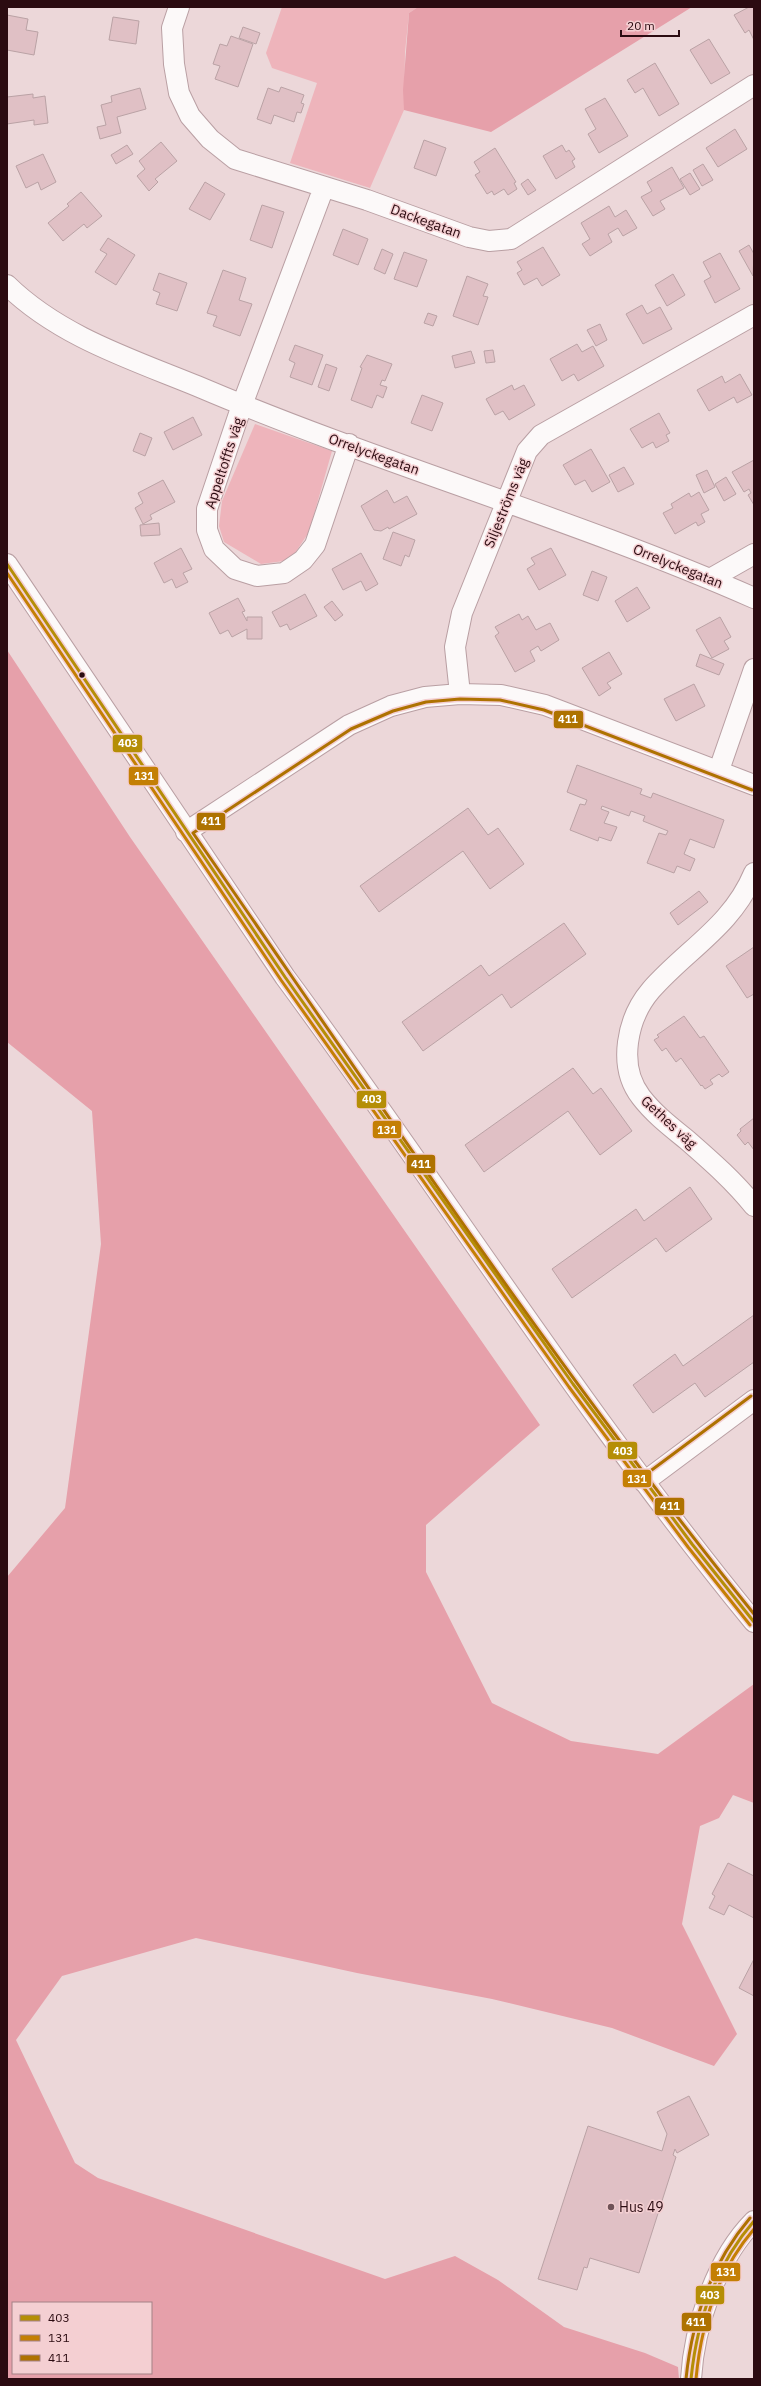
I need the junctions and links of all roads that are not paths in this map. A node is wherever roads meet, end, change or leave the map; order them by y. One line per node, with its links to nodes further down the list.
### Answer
1 (179, 7): 3 (street, Dackegatan)
2 (754, 85): 3 (street, Dackegatan)
3 (324, 187): 6 (street, Appeltoffts väg)
4 (7, 285): 6 (street, Orrelyckegatan)
5 (754, 315): 8 (street, Siljeströms väg)
6 (242, 406): 7 (street, Orrelyckegatan); 7 (street, Appeltoffts väg)
7 (349, 444): 8 (street, Orrelyckegatan)
8 (507, 502): 11 (street, Orrelyckegatan); 14 (street, Siljeströms väg)
9 (754, 554): 11 (street)
10 (7, 564): 17 (street)
11 (710, 579): 12 (street, Orrelyckegatan)
12 (754, 598)
13 (754, 669): 15 (street)
14 (460, 694): 15 (street); 17 (street)
15 (719, 770): 16 (street)
16 (754, 785)
17 (186, 832): 21 (street)
18 (754, 872): 19 (street, Gethes väg)
19 (754, 1206)
20 (754, 1400): 21 (street)
21 (644, 1482): 22 (street)
22 (754, 1622)
23 (754, 2221): 24 (street)
24 (691, 2379)

